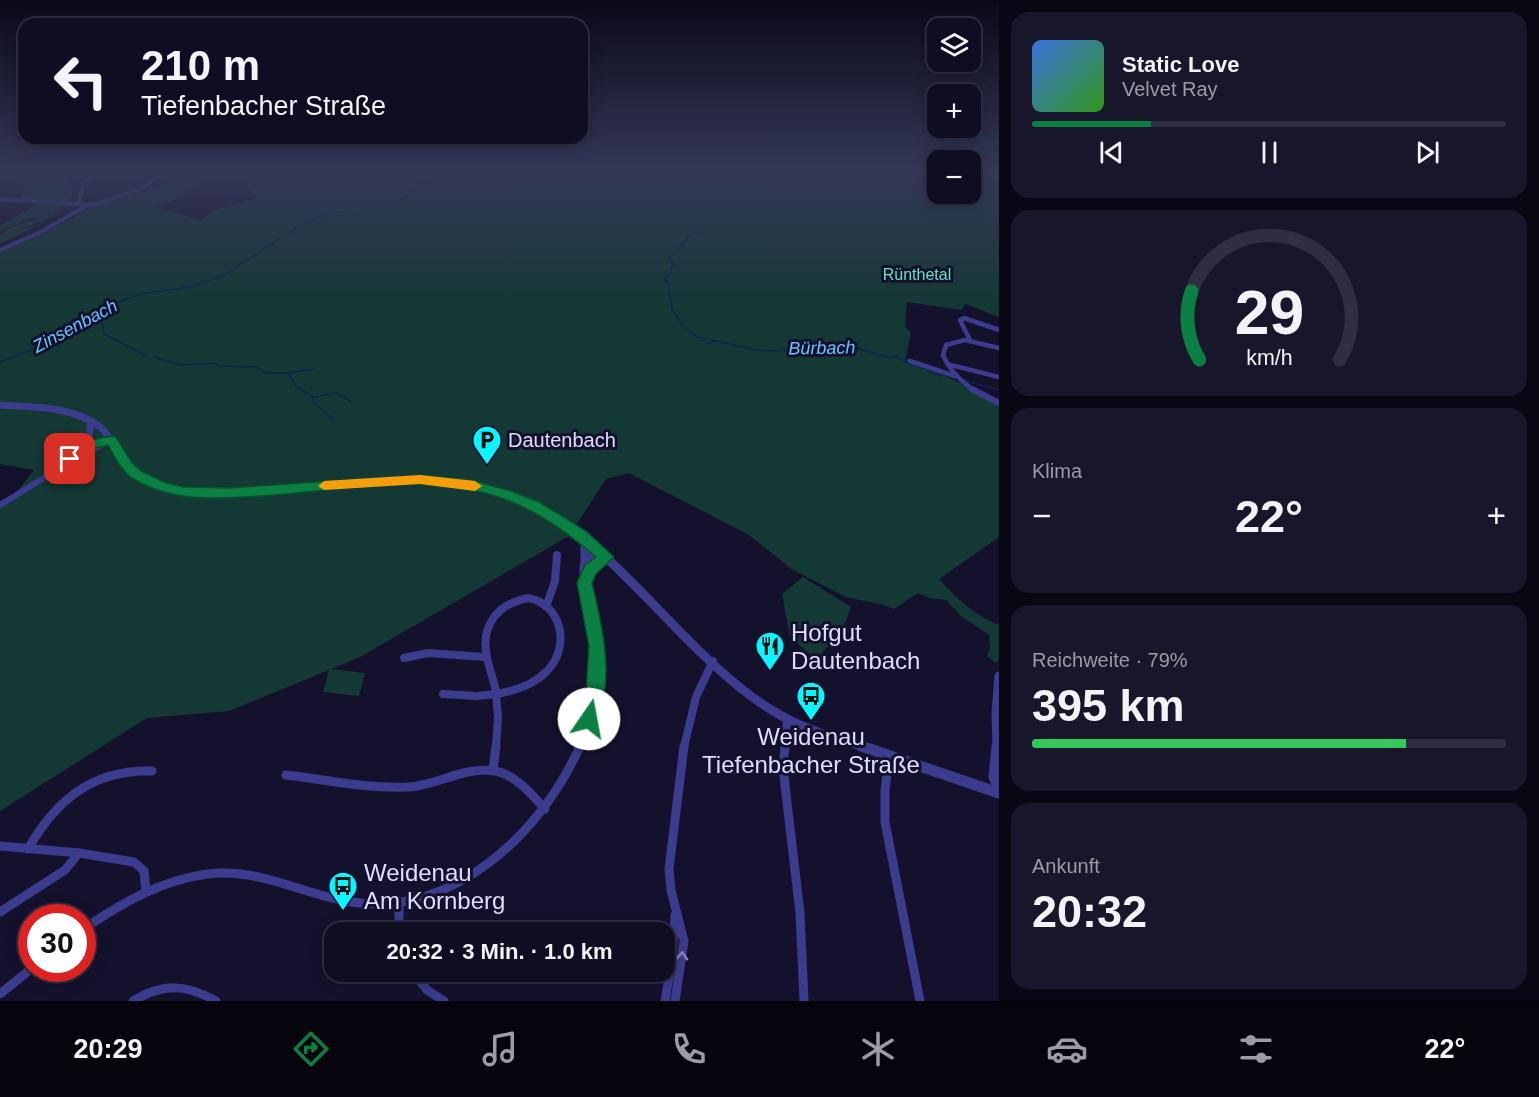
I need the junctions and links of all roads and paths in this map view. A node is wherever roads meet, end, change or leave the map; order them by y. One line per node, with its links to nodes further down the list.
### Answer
1 (69, 217): 2 (street)
2 (0, 250)
3 (999, 330): 4 (street)
4 (970, 340): 5 (street); 7 (street)
5 (999, 348)
6 (910, 361): 8 (street)
7 (946, 364): 8 (street); 9 (street)
8 (955, 376): 10 (street)
9 (999, 377)
10 (999, 403)
11 (0, 405): 12 (street)
12 (91, 421): 13 (street); 14 (street)
13 (111, 440): 14 (street); 16 (street)
14 (68, 462): 15 (street)
15 (0, 505)
16 (581, 535): 17 (street); 19 (street)
17 (603, 554): 19 (street); 20 (street); 24 (street)
18 (557, 555): 21 (street)
19 (585, 560): 20 (street)
20 (585, 583): 35 (street)
21 (547, 604): 22 (street); 27 (street)
22 (485, 657): 23 (street); 27 (street)
23 (404, 658)
24 (713, 661): 28 (street); 42 (street)
25 (999, 676): 30 (street)
26 (443, 693): 27 (street)
27 (497, 695): 32 (street)
28 (787, 719): 29 (street); 53 (street)
29 (889, 756): 34 (street); 54 (street)
30 (998, 756): 34 (street)
31 (152, 771): 37 (street)
32 (493, 771): 33 (street); 35 (street)
33 (286, 775)
34 (999, 791)
35 (545, 809): 40 (street)
36 (0, 846): 37 (street)
37 (27, 849): 38 (street)
38 (79, 853): 39 (street); 41 (street)
39 (146, 892): 40 (street); 43 (street)
40 (399, 902): 44 (street)
41 (0, 912)
42 (675, 912): 51 (street); 52 (street, one-way to 42)
43 (96, 922)
44 (399, 922)
45 (18, 979): 47 (street)
46 (421, 982): 50 (street)
47 (0, 994)
48 (134, 1001): 49 (street)
49 (216, 1001)
50 (444, 1001)
51 (665, 1001)
52 (675, 1001)
53 (804, 1001)
54 (920, 1001)

